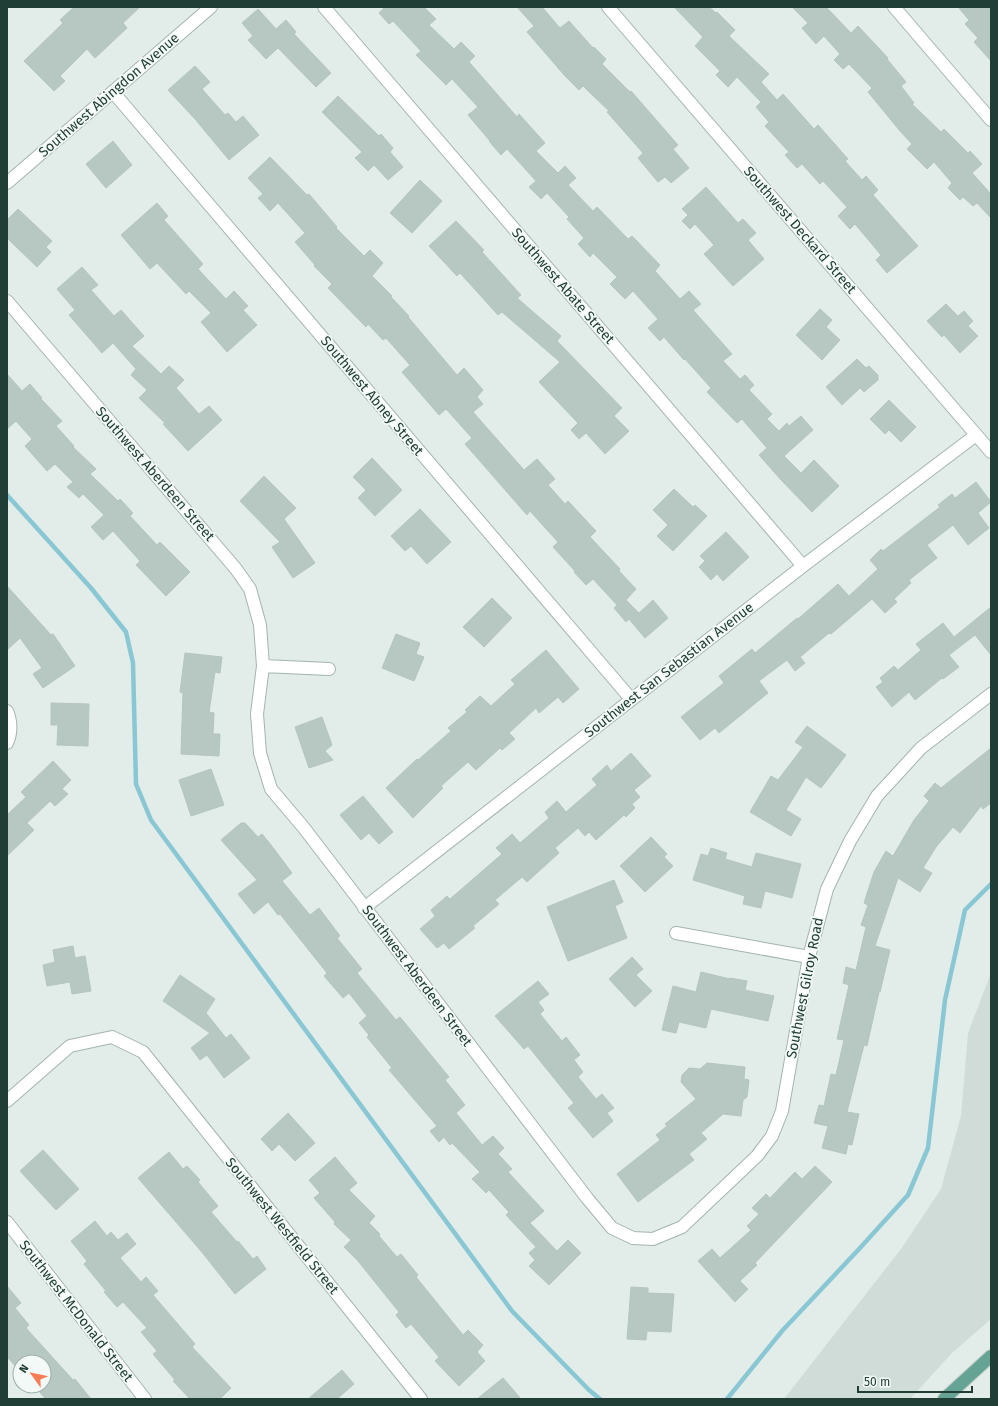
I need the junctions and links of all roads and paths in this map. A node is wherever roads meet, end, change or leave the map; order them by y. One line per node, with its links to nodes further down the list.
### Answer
1 (211, 7): 5 (street, Southwest Abingdon Avenue)
2 (324, 7): 11 (street, Southwest Abate Street)
3 (608, 7): 9 (street, Southwest Deckard Street)
4 (894, 7): 6 (street)
5 (113, 92): 7 (street, Southwest Abingdon Avenue); 15 (street, Southwest Abney Street)
6 (991, 120)
7 (7, 183)
8 (7, 301): 12 (street, Southwest Aberdeen Street)
9 (976, 435): 10 (street, Southwest Deckard Street); 11 (street, Southwest San Sebastian Avenue)
10 (991, 452)
11 (803, 566): 15 (street, Southwest San Sebastian Avenue)
12 (263, 666): 13 (street); 18 (street, Southwest Aberdeen Street)
13 (330, 669)
14 (991, 694): 20 (street, Southwest Gilroy Road)
15 (631, 699): 18 (street, Southwest San Sebastian Avenue)
16 (7, 710): 17 (street)
17 (8, 741)
18 (364, 908): 23 (street, Southwest Aberdeen Street)
19 (676, 933): 20 (street)
20 (809, 958): 23 (street, Southwest Gilroy Road)
21 (7, 1101): 26 (street, Southwest Westfield Street)
22 (7, 1222): 25 (street, Southwest McDonald Street)
23 (653, 1239)
24 (991, 1356): 27 (main road)
25 (145, 1399)
26 (421, 1399)
27 (944, 1399)

